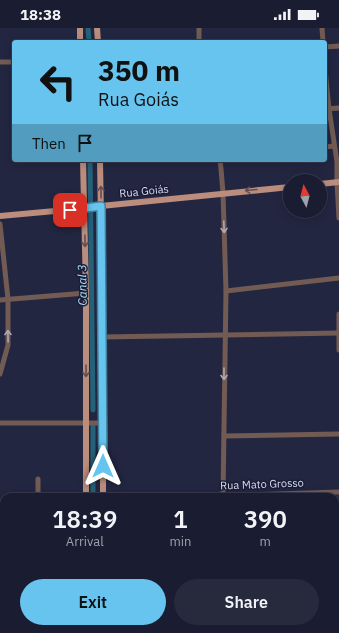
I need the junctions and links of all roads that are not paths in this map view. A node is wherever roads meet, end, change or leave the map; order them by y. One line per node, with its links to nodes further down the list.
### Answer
1 (80, 28): 5 (main road)
2 (98, 28): 6 (main road)
3 (199, 28): 7 (street)
4 (322, 28): 8 (street)
5 (80, 40)
6 (98, 40)
7 (199, 40)
8 (323, 40)
9 (339, 46): 10 (street)
10 (327, 47)
11 (0, 62): 12 (street)
12 (12, 62)
13 (339, 108): 14 (street)
14 (327, 109): 15 (street)
15 (334, 146): 16 (street); 20 (street)
16 (327, 147)
17 (83, 162): 25 (main road)
18 (100, 162): 24 (main road, one-way to 18)
19 (220, 162): 23 (street)
20 (338, 182): 21 (main road); 27 (street)
21 (327, 183)
22 (283, 187): 23 (main road, Rua Goiás, one-way to 23)
23 (223, 193): 24 (main road, Rua Goiás); 30 (street, one-way to 30)
24 (99, 207): 25 (main road, Rua Goiás); 37 (main road)
25 (86, 209): 26 (main road, Rua Goiás); 31 (main road, one-way to 31)
26 (0, 216)
27 (339, 218)
28 (0, 224): 32 (street)
29 (339, 278): 30 (street)
30 (226, 291): 36 (street)
31 (86, 293): 32 (street); 42 (main road, one-way to 42)
32 (8, 299): 33 (street); 39 (street, one-way to 32)
33 (0, 300)
34 (339, 314): 35 (street)
35 (339, 333): 36 (street); 38 (street)
36 (225, 335): 37 (street); 44 (street, one-way to 44)
37 (103, 337): 41 (main road)
38 (339, 350)
39 (0, 374)
40 (0, 423): 42 (street)
41 (103, 423): 42 (street); 49 (main road)
42 (86, 424): 48 (main road)
43 (339, 434): 44 (street)
44 (224, 436): 50 (street)
45 (38, 479): 47 (street)
46 (339, 492): 51 (street, Rua Mato Grosso)
47 (38, 493)
48 (86, 493)
49 (103, 493)
50 (223, 493)
51 (300, 493)

